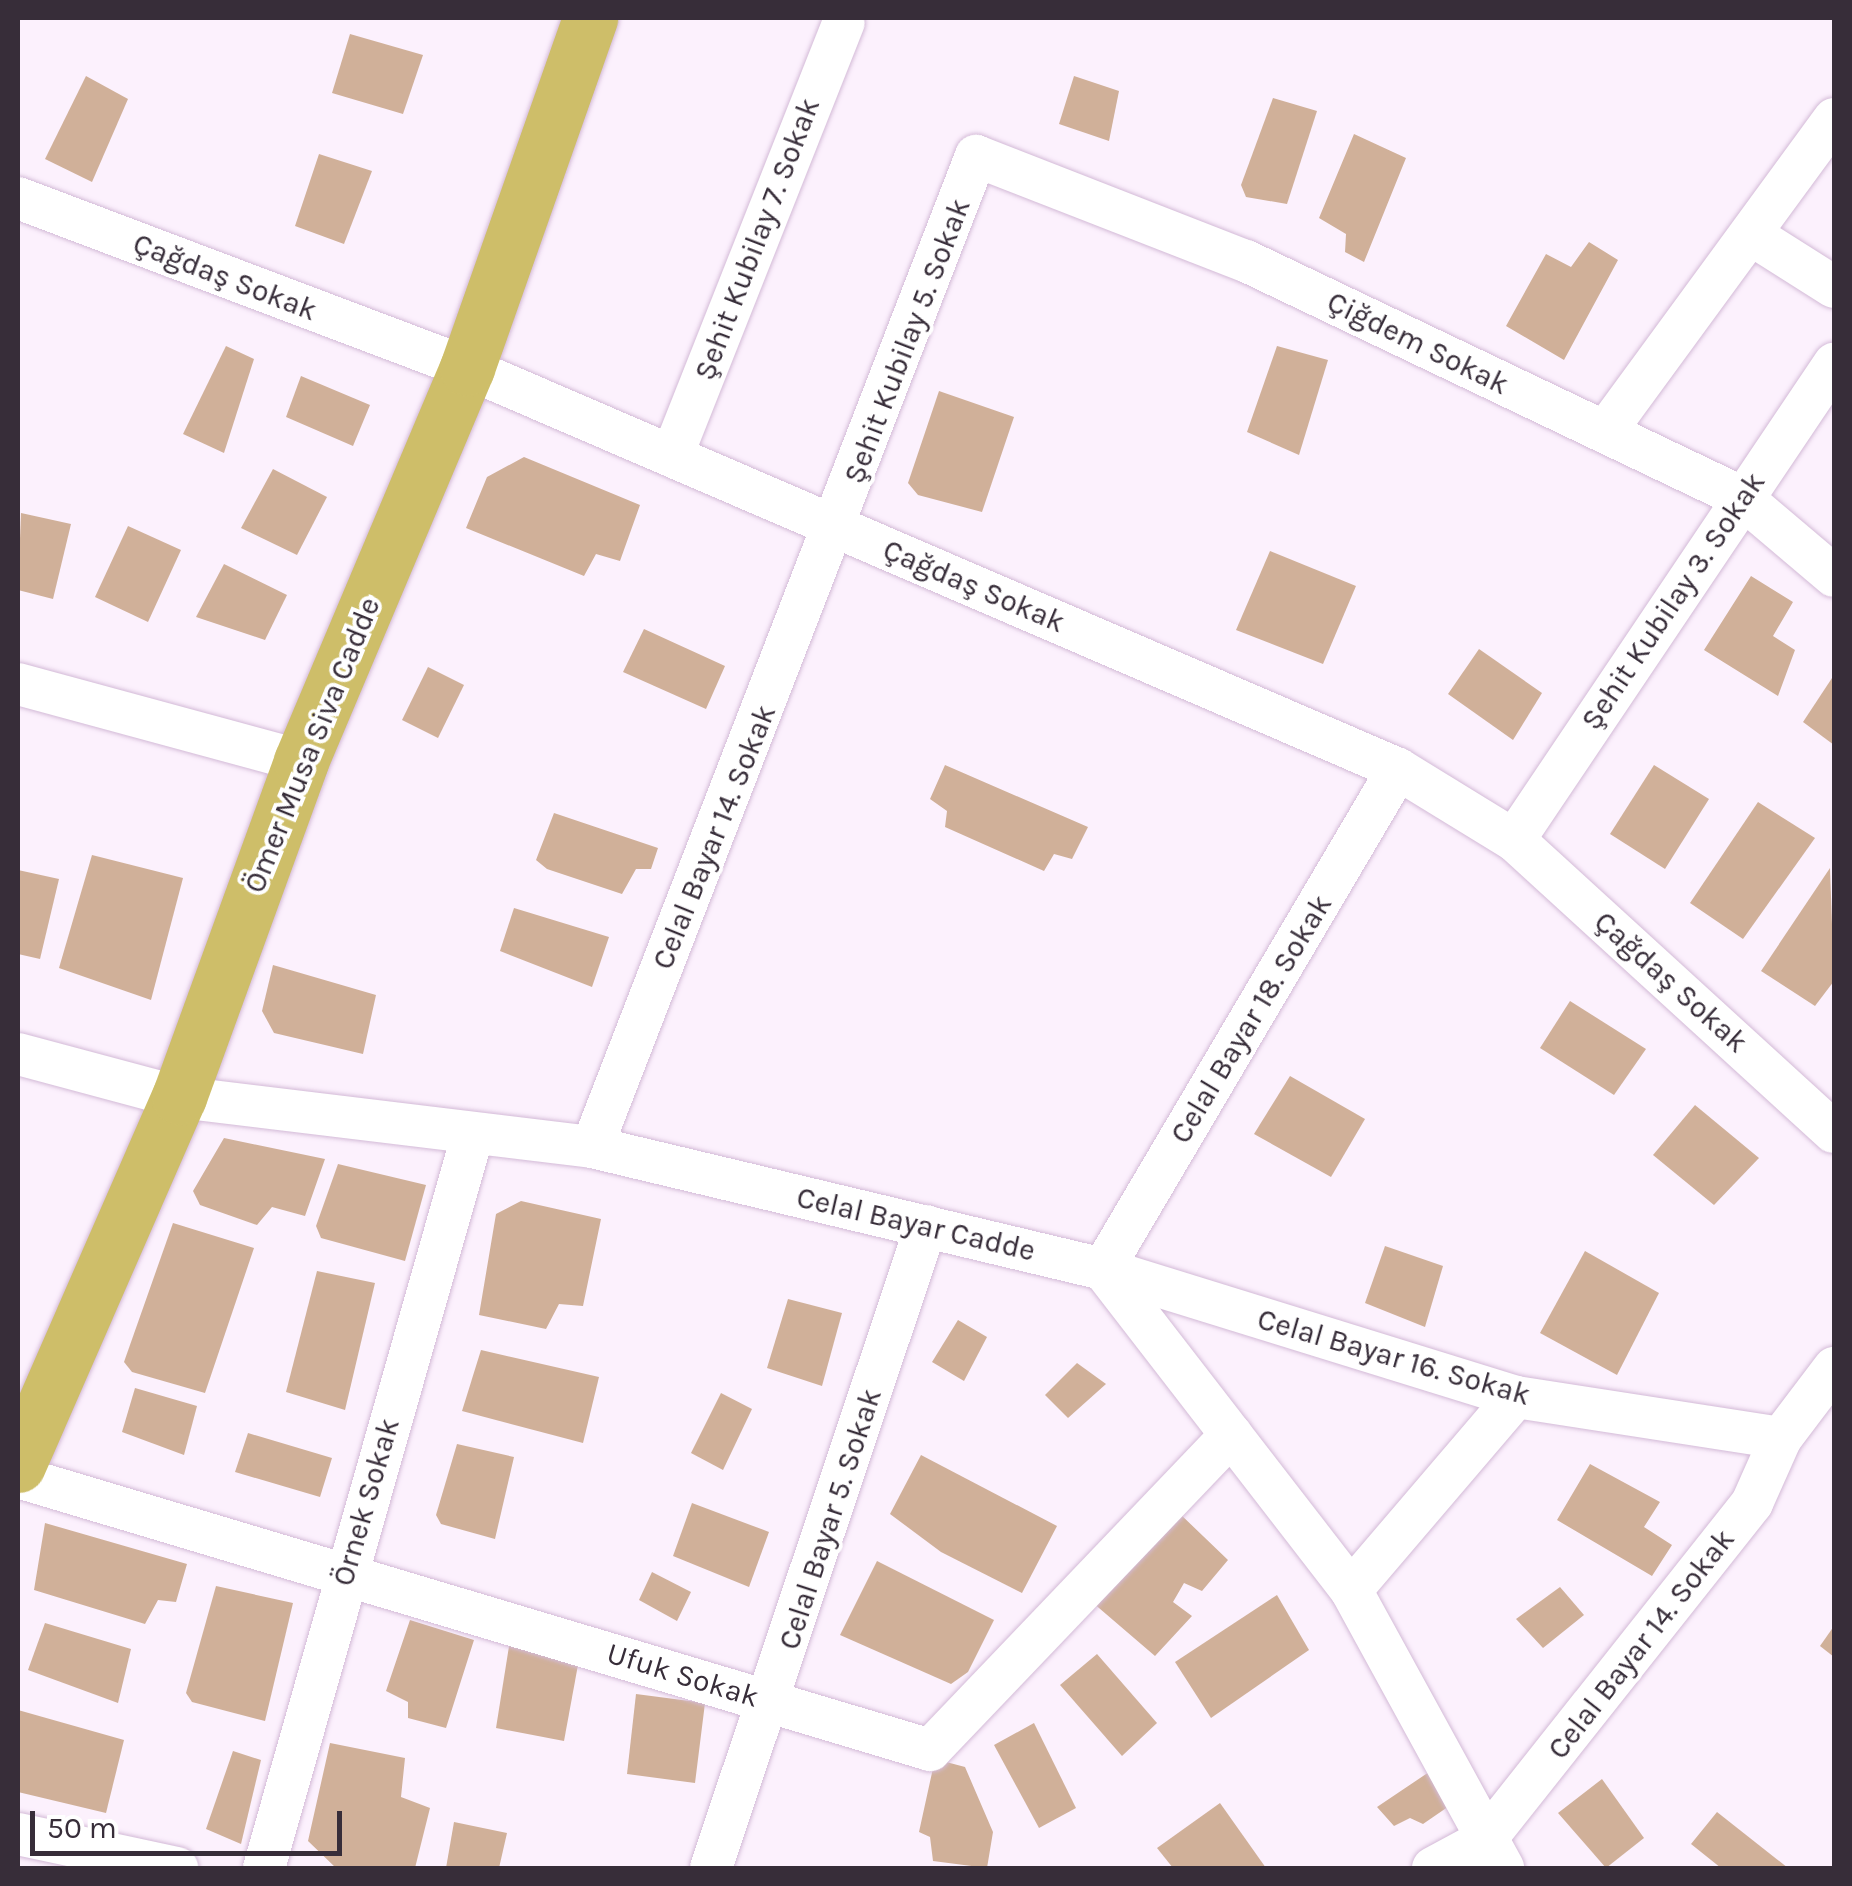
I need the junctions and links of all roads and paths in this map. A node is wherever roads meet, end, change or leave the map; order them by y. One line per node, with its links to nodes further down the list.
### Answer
1 (590, 18): 9 (main road, Ömer Musa Siva Cadde)
2 (843, 23): 11 (street, Şehit Kubilay 7. Sokak)
3 (1834, 119): 6 (street)
4 (976, 156): 10 (street, Çiğdem Sokak); 13 (street, Şehit Kubilay 5. Sokak)
5 (18, 198): 9 (street, Çağdaş Sokak)
6 (1755, 237): 7 (street); 10 (street)
7 (1834, 287)
8 (1834, 364): 12 (street, Şehit Kubilay 3. Sokak)
9 (467, 368): 11 (street, Çağdaş Sokak); 16 (main road, Ömer Musa Siva Cadde)
10 (1605, 432): 12 (street, Çiğdem Sokak)
11 (672, 456): 13 (street, Çağdaş Sokak)
12 (1740, 496): 14 (street, Çiğdem Sokak); 18 (street, Şehit Kubilay 3. Sokak)
13 (837, 526): 17 (street, Çağdaş Sokak); 23 (street, Celal Bayar 14. Sokak)
14 (1834, 576)
15 (18, 684): 16 (street)
16 (301, 762): 20 (main road, Ömer Musa Siva Cadde)
17 (1398, 770): 18 (street, Çağdaş Sokak); 25 (street, Celal Bayar 18. Sokak)
18 (1514, 840): 21 (street, Çağdaş Sokak)
19 (18, 1054): 20 (street, Celal Bayar Cadde)
20 (179, 1097): 22 (street, Celal Bayar Cadde); 30 (main road, Ömer Musa Siva Cadde)
21 (1834, 1132)
22 (472, 1137): 23 (street, Celal Bayar Cadde); 32 (street, Örnek Sokak)
23 (592, 1147): 24 (street, Celal Bayar Cadde)
24 (926, 1226): 25 (street, Celal Bayar Cadde); 34 (street, Celal Bayar 5. Sokak)
25 (1103, 1269): 27 (street, Celal Bayar 16. Sokak); 28 (street)
26 (1834, 1368): 29 (street)
27 (1516, 1397): 29 (street, Celal Bayar 16. Sokak); 33 (street)
28 (1231, 1435): 33 (street); 34 (street, Ufuk Sokak)
29 (1781, 1438): 36 (street, Celal Bayar 14. Sokak)
30 (18, 1465)
31 (18, 1477): 32 (street, Ufuk Sokak)
32 (346, 1572): 34 (street, Ufuk Sokak); 38 (street, Örnek Sokak)
33 (1351, 1590): 36 (street)
34 (770, 1701): 39 (street, Celal Bayar 5. Sokak)
35 (18, 1834): 37 (street)
36 (1494, 1854): 40 (street)
37 (177, 1868)
38 (264, 1868)
39 (711, 1868)
40 (1433, 1868)

